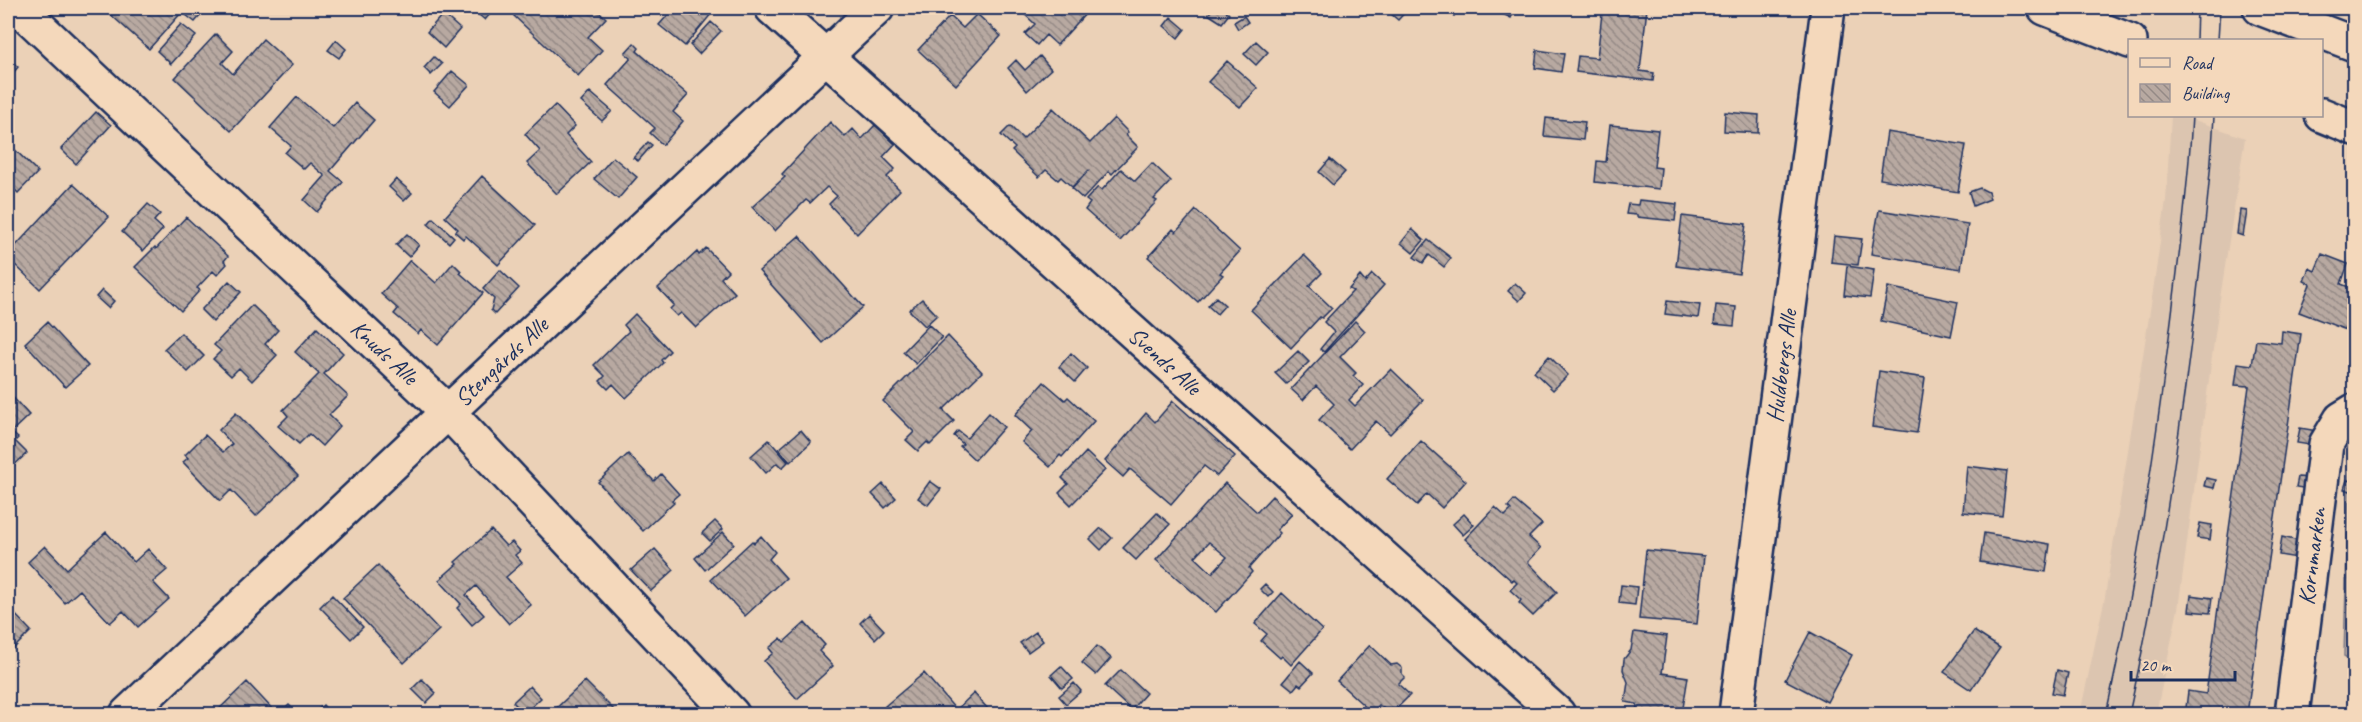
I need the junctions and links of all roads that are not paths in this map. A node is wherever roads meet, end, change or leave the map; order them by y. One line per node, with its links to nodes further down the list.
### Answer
1 (19, 8): 13 (main road, Knuds Alle)
2 (772, 8): 9 (main road, Svends Alle)
3 (877, 8): 9 (main road, Stengårds Alle)
4 (2045, 8): 7 (main road)
5 (2260, 8): 8 (main road)
6 (1827, 16): 17 (main road, Huldbergs Alle)
7 (2124, 38)
8 (2355, 44)
9 (825, 56): 13 (main road, Stengårds Alle); 16 (main road, Svends Alle)
10 (2323, 115): 11 (main road)
11 (2355, 128)
12 (2355, 411): 18 (main road, Kornmarken)
13 (448, 412): 14 (main road, Stengårds Alle); 15 (main road, Knuds Alle)
14 (127, 714)
15 (732, 714)
16 (1558, 714)
17 (1736, 714)
18 (2292, 714)

